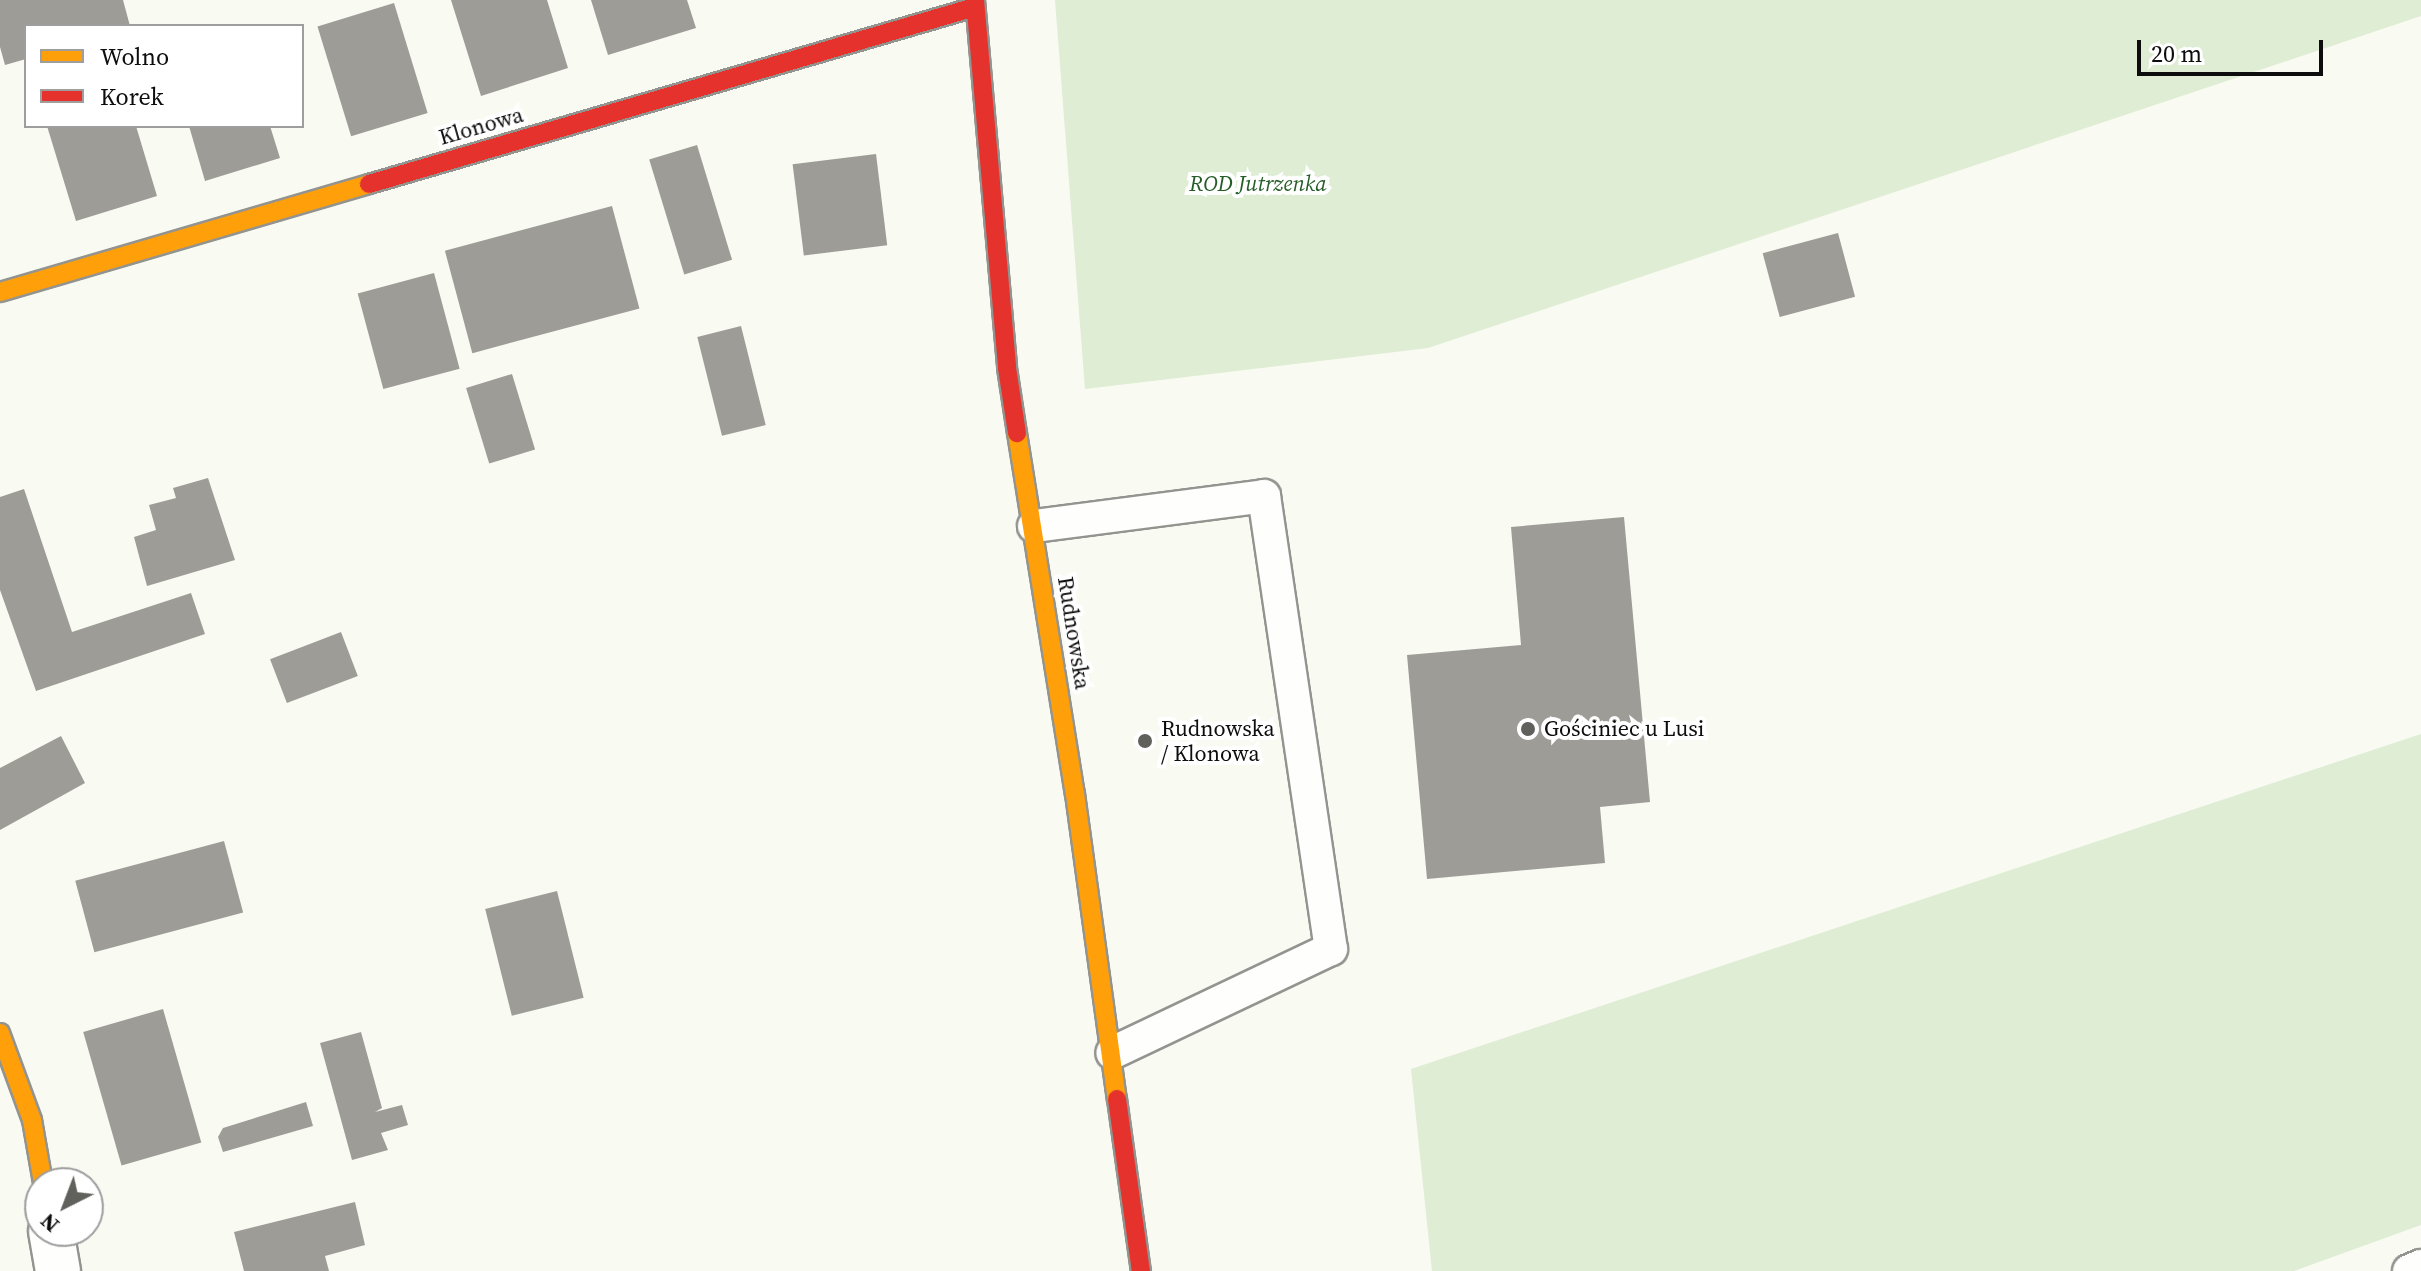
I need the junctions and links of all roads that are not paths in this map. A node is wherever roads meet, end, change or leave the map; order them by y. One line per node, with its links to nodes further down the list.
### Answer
1 (975, 3): 2 (main road, Klonowa); 3 (main road, Rudnowska)
2 (0, 292)
3 (1034, 526): 5 (main road, Rudnowska); 5 (lane)
4 (0, 1033): 6 (main road)
5 (1112, 1053): 10 (main road, Rudnowska)
6 (40, 1167)
7 (54, 1247): 9 (street)
8 (2421, 1266): 11 (lane)
9 (58, 1271)
10 (1141, 1271)
11 (2409, 1271)

